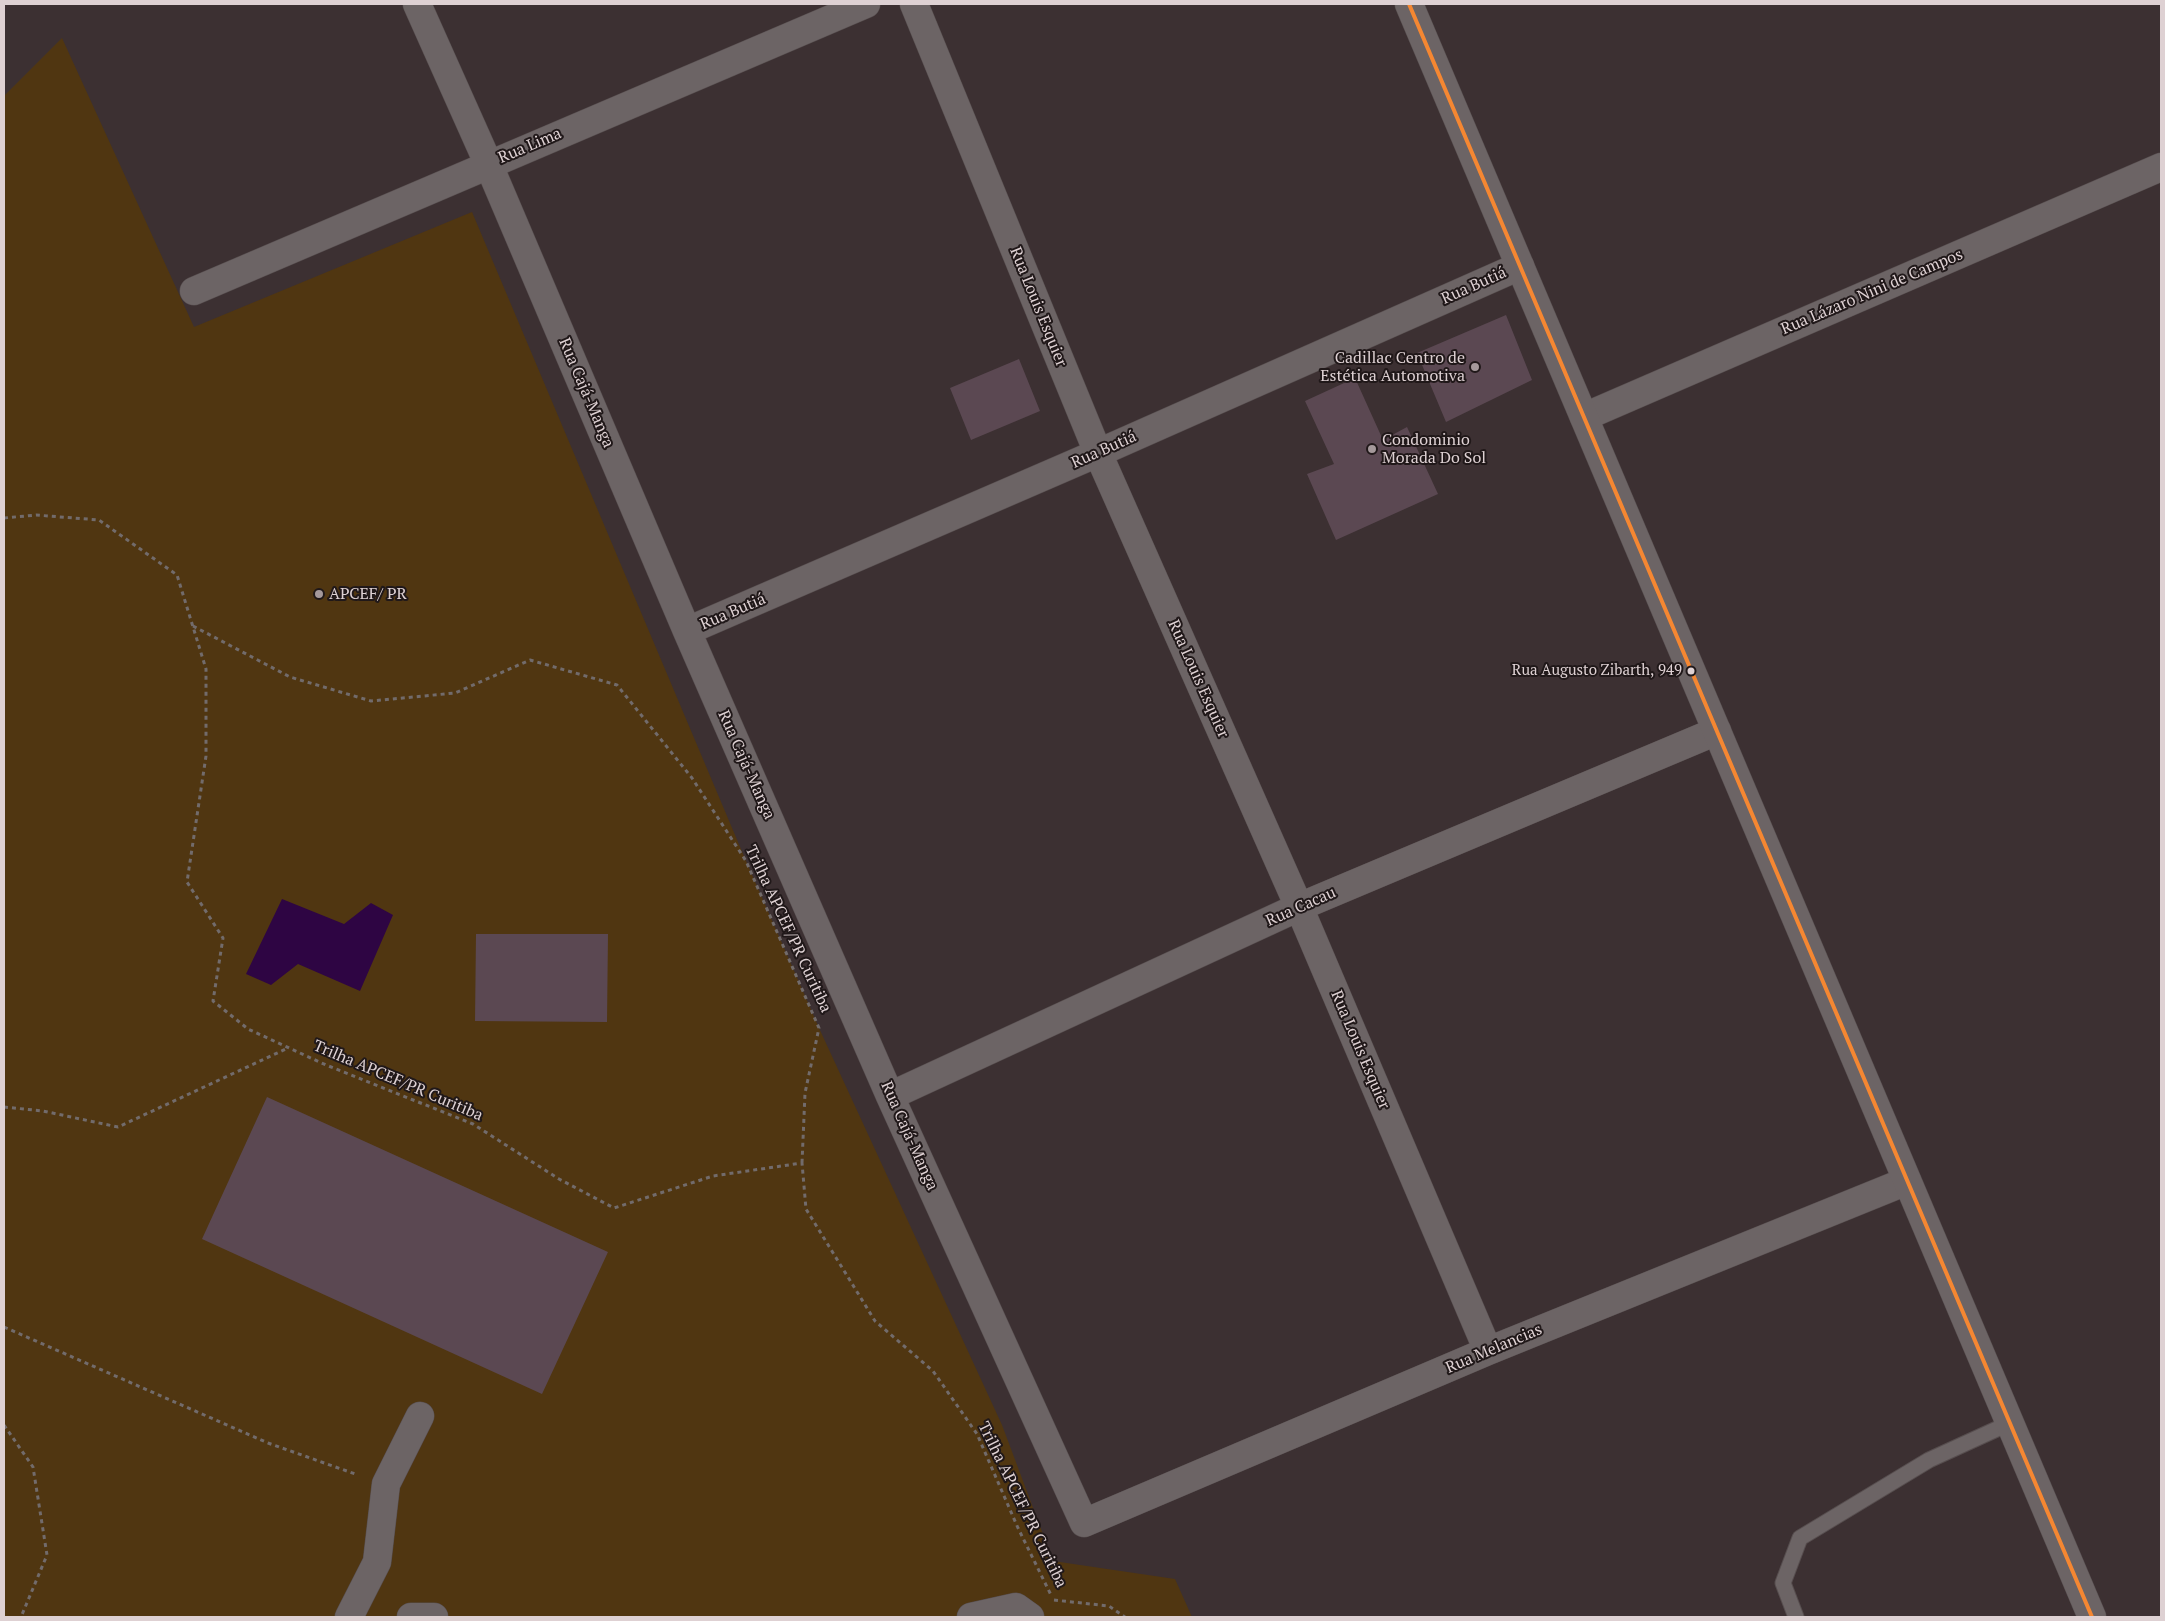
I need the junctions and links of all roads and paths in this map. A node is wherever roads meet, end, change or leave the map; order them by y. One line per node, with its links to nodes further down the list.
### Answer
1 (417, 4): 5 (street, Rua Cajá-Manga)
2 (866, 4): 5 (street, Rua Lima)
3 (914, 4): 10 (street, Rua Louis Esquier)
4 (1409, 4): 7 (street)
5 (488, 164): 8 (street, Rua Lima); 13 (street, Rua Cajá-Manga)
6 (2161, 167): 9 (street, Rua Lázaro Nini de Campos)
7 (1520, 266): 9 (street); 10 (street, Rua Butiá)
8 (194, 291)
9 (1584, 417): 14 (street)
10 (1098, 453): 13 (street, Rua Butiá); 15 (street, Rua Louis Esquier)
11 (4, 518): 12 (path, Trilha APCEF/PR Curitiba)
12 (193, 626): 16 (path, Trilha APCEF/PR Curitiba); 19 (path, Trilha APCEF/PR Curitiba)
13 (687, 631): 17 (street, Rua Cajá-Manga)
14 (1716, 731): 15 (street, Rua Cacau); 20 (street)
15 (1300, 907): 17 (street, Rua Cacau); 22 (street, Rua Louis Esquier)
16 (289, 1048): 18 (path, Trilha APCEF/PR Curitiba); 19 (path, Trilha APCEF/PR Curitiba)
17 (890, 1096): 27 (street, Rua Cajá-Manga)
18 (4, 1107)
19 (802, 1163): 34 (path, Trilha APCEF/PR Curitiba)
20 (1907, 1181): 22 (street, Rua Melancias); 24 (street)
21 (4, 1327): 26 (path)
22 (1488, 1351): 27 (street, Rua Melancias)
23 (420, 1416): 26 (street)
24 (2010, 1423): 35 (lane); 36 (street)
25 (4, 1425): 28 (path)
26 (386, 1484): 29 (street)
27 (1084, 1523)
28 (21, 1617)
29 (349, 1617)
30 (411, 1617): 31 (street)
31 (434, 1617)
32 (972, 1617): 33 (street)
33 (1030, 1617)
34 (1125, 1617)
35 (1796, 1617)
36 (2092, 1617)

